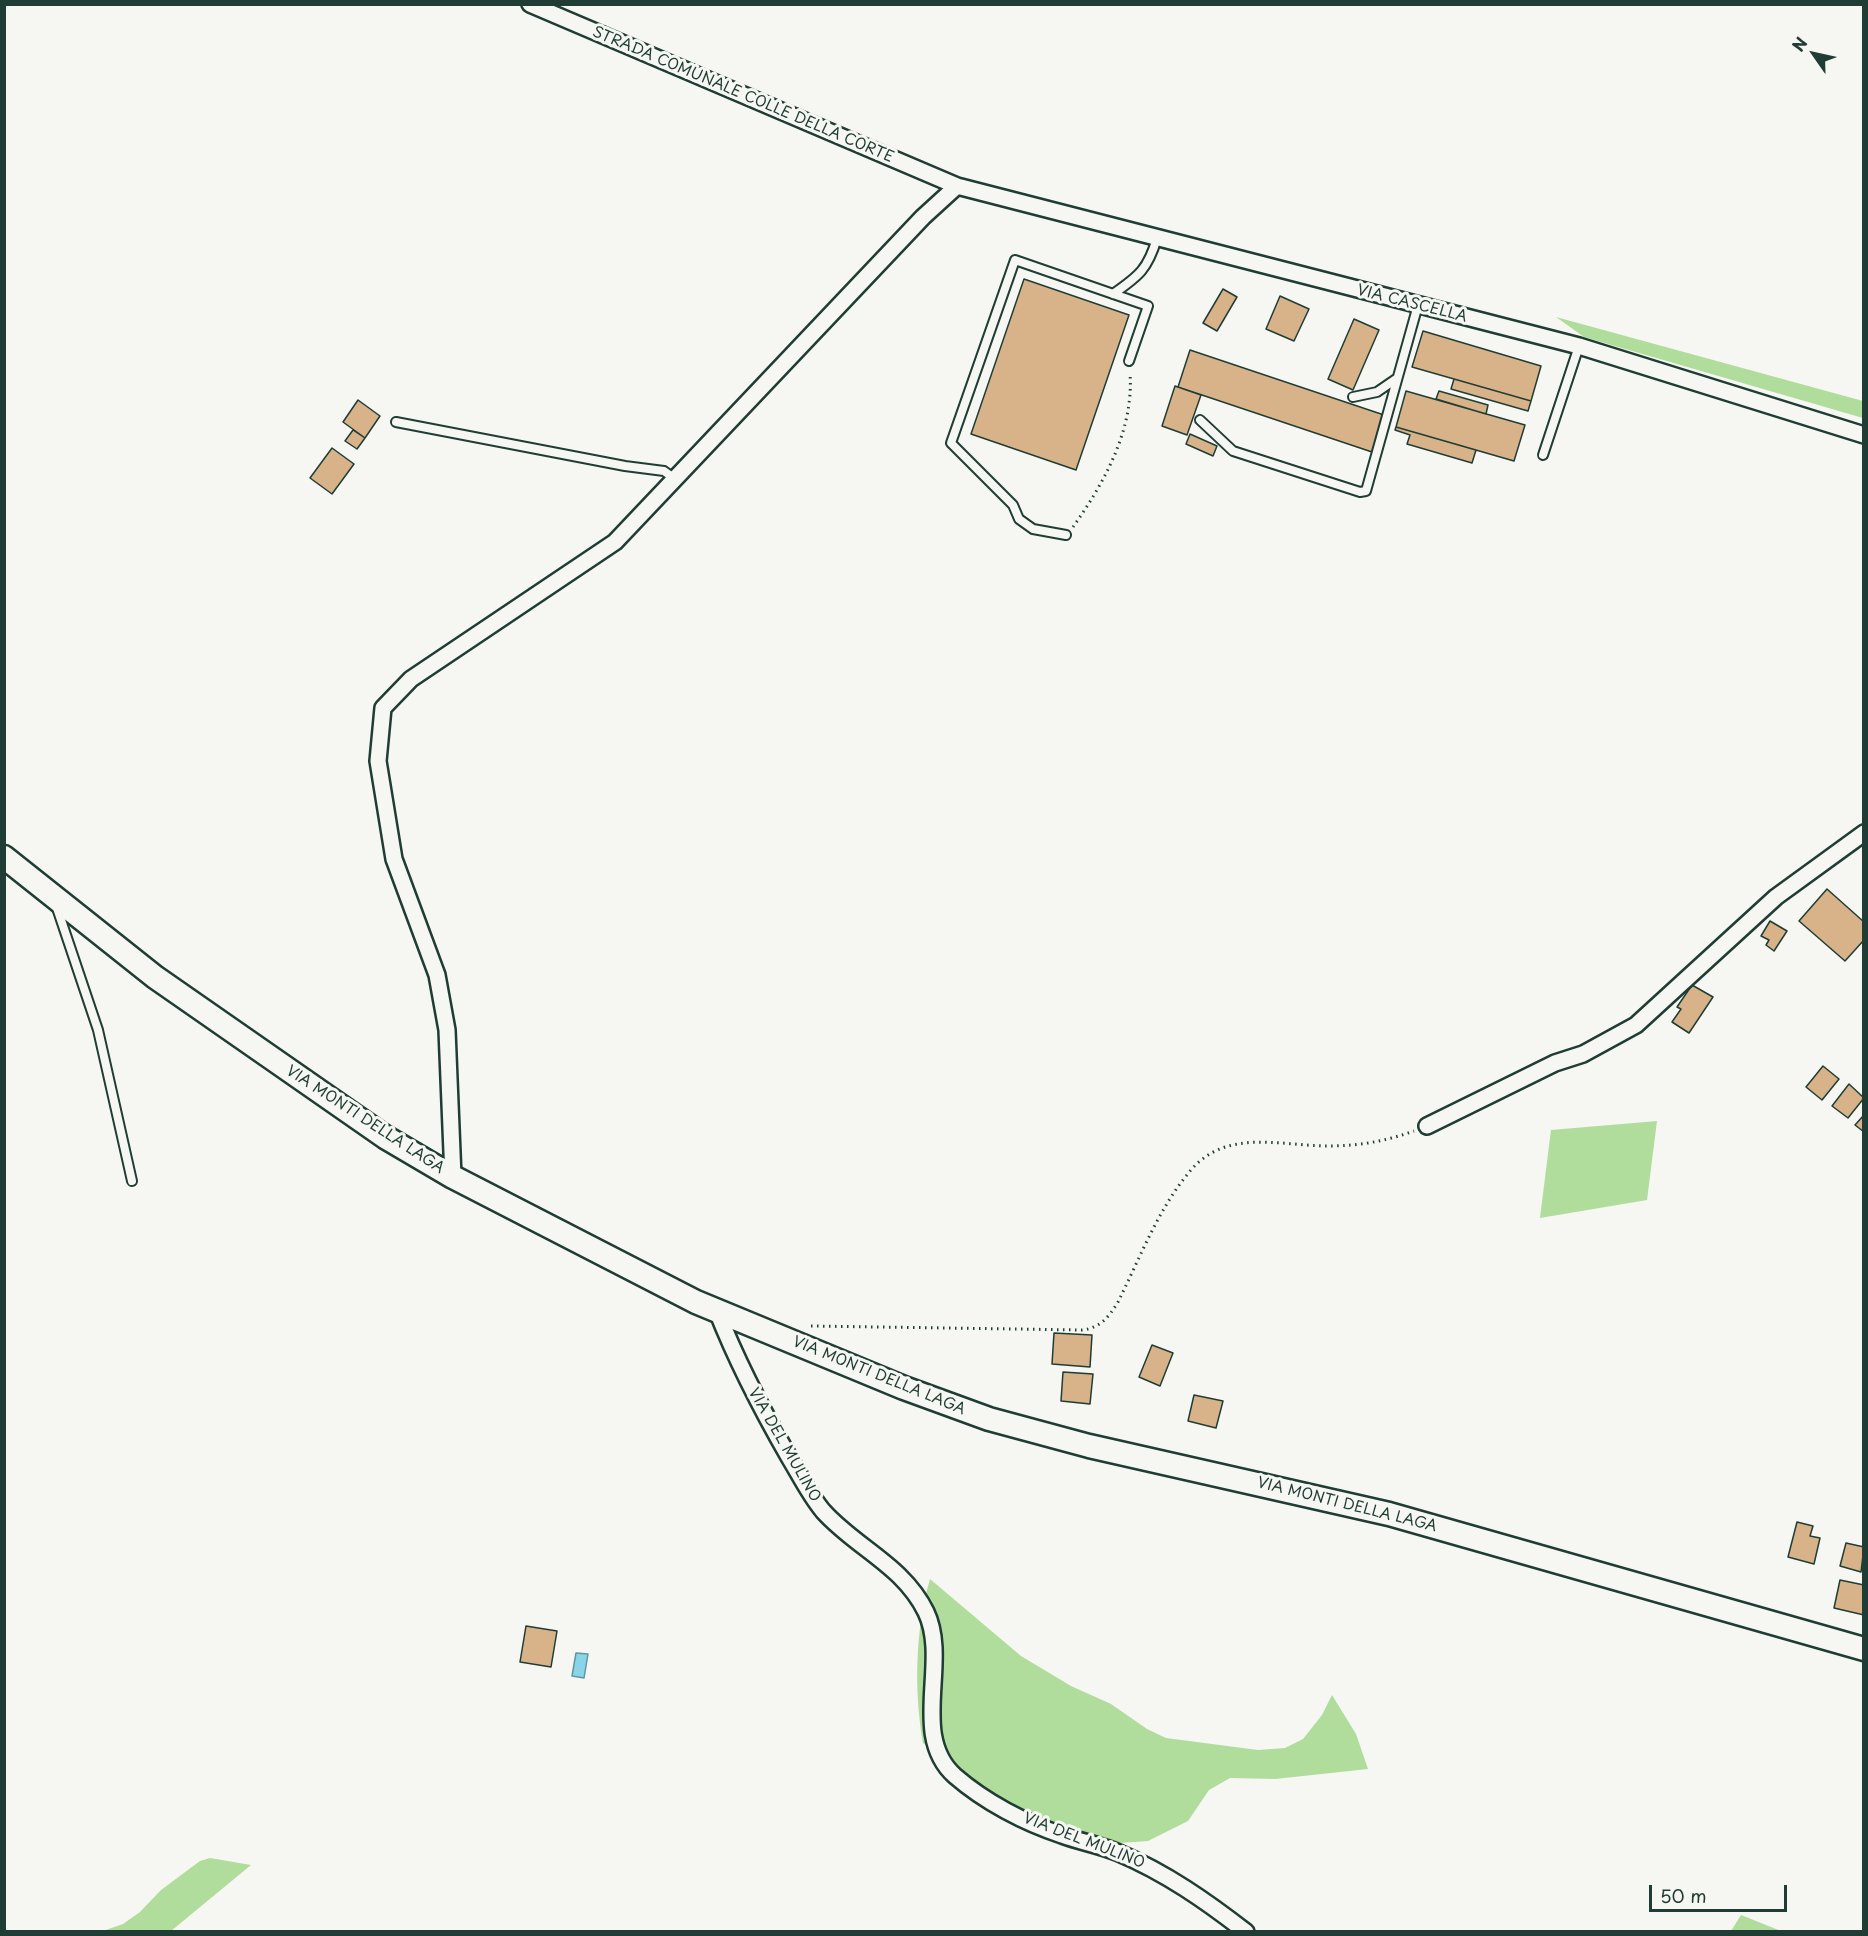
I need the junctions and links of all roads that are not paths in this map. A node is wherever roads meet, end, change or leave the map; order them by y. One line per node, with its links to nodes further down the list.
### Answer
1 (530, 4): 2 (street, STRADA COMUNALE COLLE DELLA CORTE)
2 (957, 186): 3 (street, VIA CASCELLA); 14 (street)
3 (1156, 238): 4 (lane); 5 (street, VIA CASCELLA)
4 (1113, 294): 7 (lane); 15 (lane)
5 (1418, 305): 6 (street, VIA CASCELLA); 8 (lane)
6 (1578, 346): 12 (street, VIA CASCELLA); 13 (lane)
7 (1129, 361)
8 (1396, 379): 9 (lane); 10 (lane)
9 (1353, 397)
10 (1200, 420)
11 (396, 422): 14 (lane)
12 (1863, 435)
13 (1543, 455)
14 (676, 480): 20 (street)
15 (1066, 535)
16 (1863, 833): 19 (street)
17 (4, 857): 18 (street, VIA MONTI DELLA LAGA)
18 (54, 898): 20 (street, VIA MONTI DELLA LAGA); 21 (lane)
19 (1427, 1126)
20 (453, 1177): 22 (street, VIA MONTI DELLA LAGA)
21 (132, 1181)
22 (717, 1311): 23 (street, VIA MONTI DELLA LAGA); 24 (street, VIA DEL MULINO)
23 (1863, 1649)
24 (1246, 1932)

